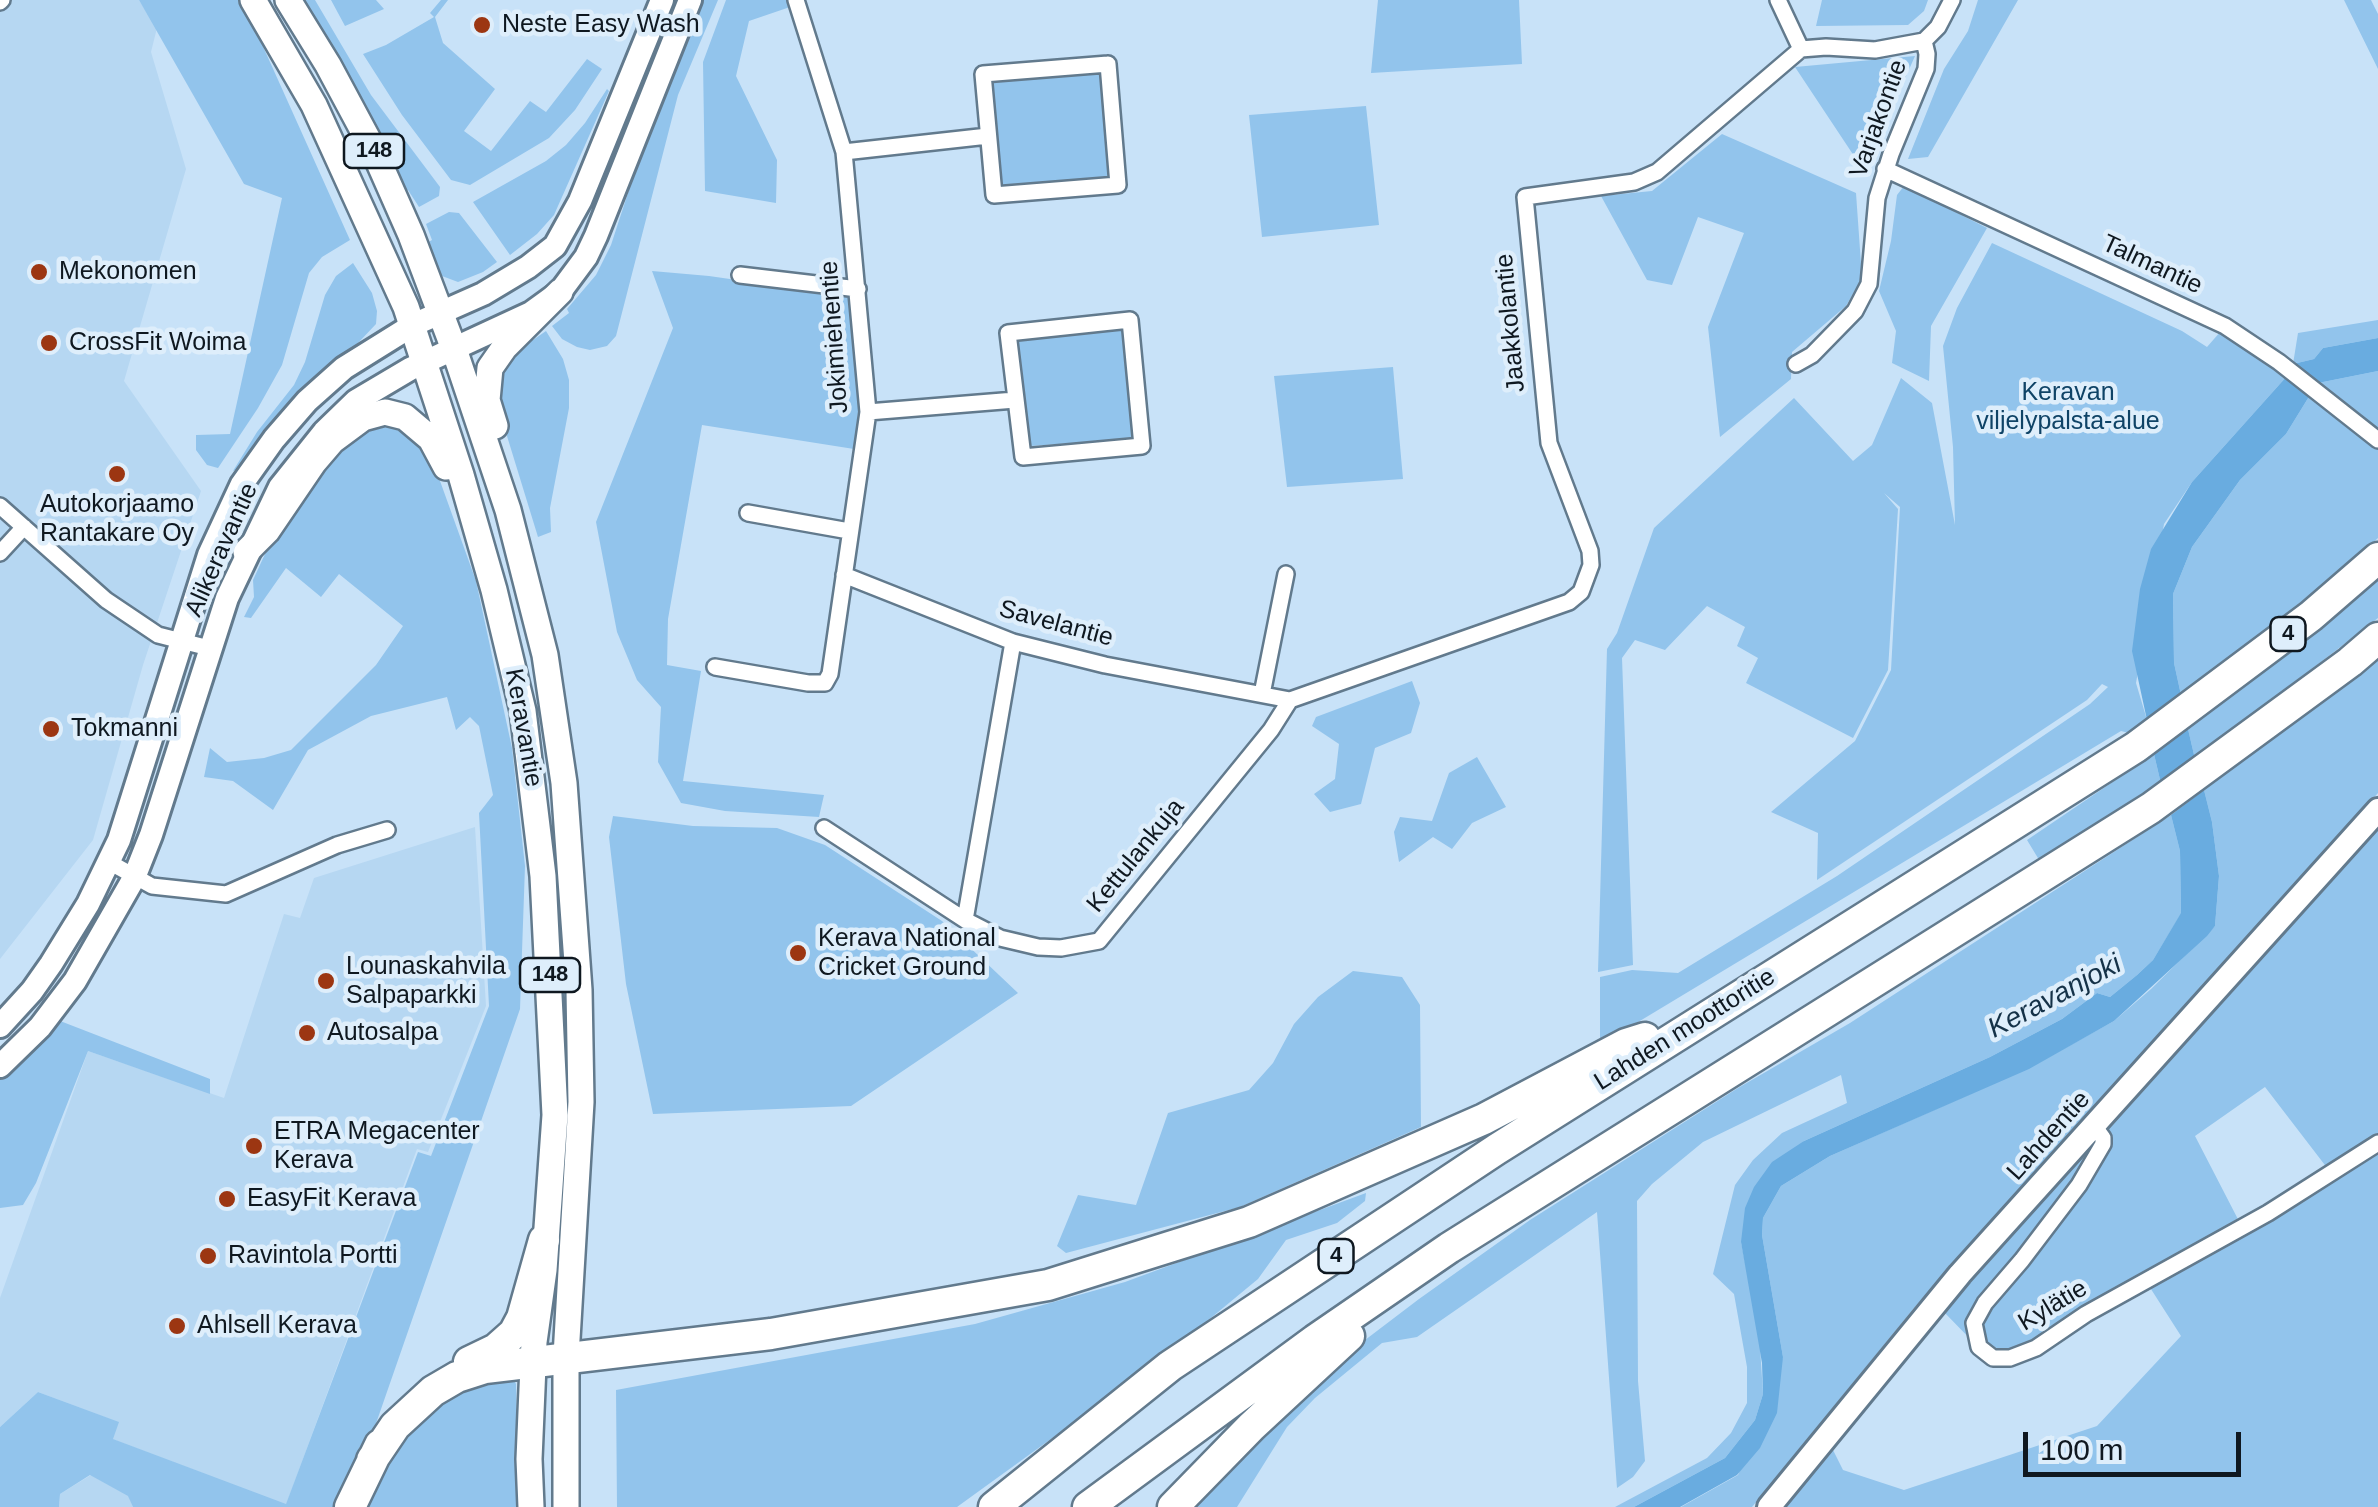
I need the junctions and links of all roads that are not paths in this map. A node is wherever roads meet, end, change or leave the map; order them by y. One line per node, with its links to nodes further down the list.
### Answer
1 (253, 0): 17 (main road, Keravantie / 148)
2 (288, 0): 16 (main road, Keravantie / 148)
3 (662, 0): 16 (main road, Alikeravantie)
4 (690, 0): 15 (main road, Alikeravantie)
5 (796, 0): 11 (street, Jokimiehentie)
6 (1778, 0): 9 (street)
7 (1952, 0): 8 (street)
8 (1924, 41): 9 (street); 12 (street, Varjakontie)
9 (1801, 49): 41 (street, Jaakkolantie)
10 (988, 136): 10 (street); 11 (street)
11 (844, 152): 14 (street, Jokimiehentie)
12 (1885, 169): 20 (street, Varjakontie); 23 (street, Talmantie)
13 (740, 275): 14 (street)
14 (858, 289): 22 (street, Jokimiehentie)
15 (560, 292): 18 (main road, Alikeravantie); 25 (main road)
16 (441, 312): 17 (main road, Alikeravantie); 18 (main road, Keravantie / 148)
17 (412, 325): 19 (main road, Keravantie / 148); 36 (main road, Alikeravantie)
18 (454, 349): 19 (main road, Alikeravantie); 25 (main road, Keravantie / 148)
19 (425, 362): 27 (main road, Keravantie / 148); 30 (main road, Alikeravantie)
20 (1796, 364)
21 (1015, 400): 21 (street); 22 (street)
22 (868, 412): 29 (street, Jokimiehentie)
23 (2378, 440)
24 (0, 506): 28 (street)
25 (508, 510): 55 (main road, Keravantie / 148)
26 (748, 512): 29 (street)
27 (474, 521): 30 (main road); 53 (main road, Keravantie / 148)
28 (24, 527): 31 (street); 36 (street)
29 (849, 531): 34 (street, Jokimiehentie)
30 (246, 552): 38 (main road, Alikeravantie)
31 (0, 554)
32 (2378, 558): 48 (highway, Lahden moottoritie / 4)
33 (1286, 574): 40 (street)
34 (844, 576): 37 (street, Savelantie); 39 (street, Jokimiehentie)
35 (2378, 638): 54 (highway, 4)
36 (182, 642): 38 (street); 45 (main road, Alikeravantie)
37 (1013, 642): 40 (street, Savelantie); 47 (street)
38 (208, 648): 46 (main road, Alikeravantie)
39 (715, 667)
40 (1262, 694): 41 (street)
41 (1290, 700): 47 (street, Kettulankuja)
42 (2378, 810): 51 (main road, Lahdentie)
43 (824, 828): 47 (street, Kettulankuja)
44 (387, 830): 46 (street)
45 (109, 862): 46 (street); 49 (main road, Alikeravantie)
46 (134, 878): 50 (main road, Alikeravantie)
47 (966, 920)
48 (1692, 1025): 55 (highway); 61 (highway, Lahden moottoritie / 4)
49 (0, 1026)
50 (0, 1066)
51 (2095, 1128): 52 (street, Kylätie); 64 (main road, Lahdentie)
52 (2378, 1143)
53 (544, 1240): 56 (main road, Keravantie / 148); 57 (highway)
54 (1448, 1248): 62 (highway, 4); 63 (highway)
55 (566, 1356): 56 (highway); 60 (main road, Keravantie / 148)
56 (534, 1360): 57 (highway); 59 (main road, Keravantie / 148)
57 (372, 1460): 58 (highway)
58 (350, 1507)
59 (531, 1507)
60 (566, 1507)
61 (994, 1507)
62 (1088, 1507)
63 (1173, 1507)
64 (1770, 1507)

